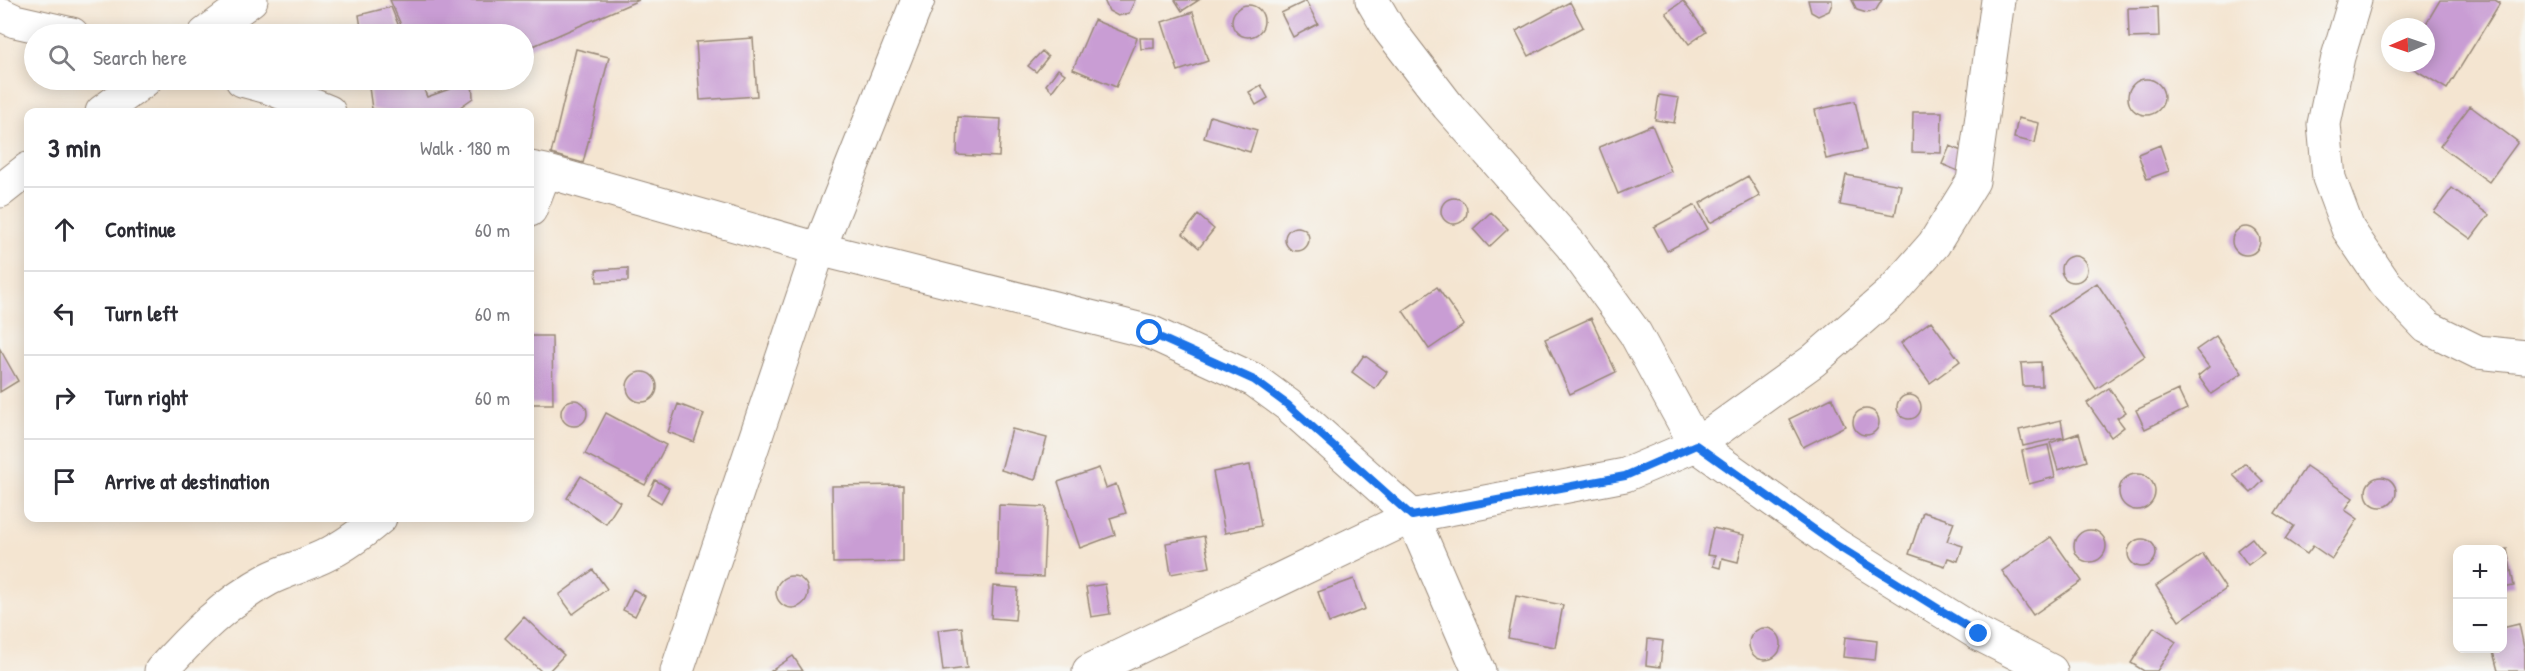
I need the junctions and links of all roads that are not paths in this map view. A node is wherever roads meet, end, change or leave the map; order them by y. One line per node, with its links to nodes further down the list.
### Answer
1 (251, 0): 7 (street)
2 (918, 0): 17 (street)
3 (1372, 0): 19 (street)
4 (1998, 0): 19 (street)
5 (2355, 0): 18 (street)
6 (5, 21): 8 (street)
7 (219, 24)
8 (24, 25)
9 (132, 90): 11 (street)
10 (261, 93): 12 (street)
11 (107, 108)
12 (315, 108)
13 (537, 169): 15 (street); 17 (street)
14 (24, 172): 16 (street)
15 (534, 187)
16 (0, 190)
17 (819, 249): 20 (street); 23 (street)
18 (2525, 357)
19 (1696, 445): 20 (street); 26 (street)
20 (1412, 516): 24 (street); 25 (street)
21 (375, 522): 22 (street)
22 (161, 671)
23 (677, 671)
24 (1089, 671)
25 (1479, 671)
26 (2051, 671)

